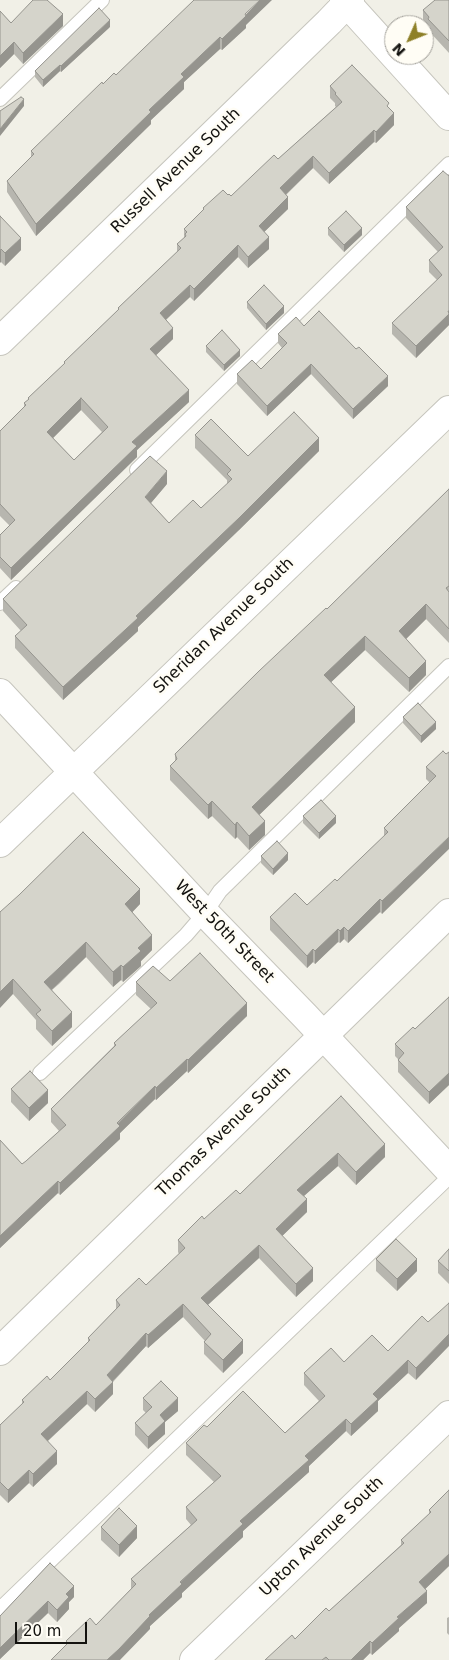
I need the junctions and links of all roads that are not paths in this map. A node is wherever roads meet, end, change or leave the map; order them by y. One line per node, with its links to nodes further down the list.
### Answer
1 (102, 0): 3 (lane)
2 (347, 1): 4 (street); 6 (street, Russell Avenue South)
3 (0, 99)
4 (449, 116)
5 (449, 164): 8 (lane)
6 (0, 341)
7 (449, 410): 13 (street, Sheridan Avenue South)
8 (128, 478)
9 (28, 576): 10 (lane)
10 (0, 603)
11 (449, 666): 15 (lane)
12 (0, 693): 13 (street, West 50th Street)
13 (74, 771): 14 (street, Sheridan Avenue South); 15 (street, West 50th Street)
14 (0, 843)
15 (205, 913): 17 (street, West 50th Street); 18 (lane)
16 (449, 913): 17 (street, Thomas Avenue South)
17 (323, 1036): 19 (street, West 50th Street); 21 (street, Thomas Avenue South)
18 (40, 1073)
19 (449, 1170)
20 (449, 1176): 23 (lane)
21 (0, 1351)
22 (449, 1415): 24 (street, Upton Avenue South)
23 (0, 1609)
24 (194, 1660)

